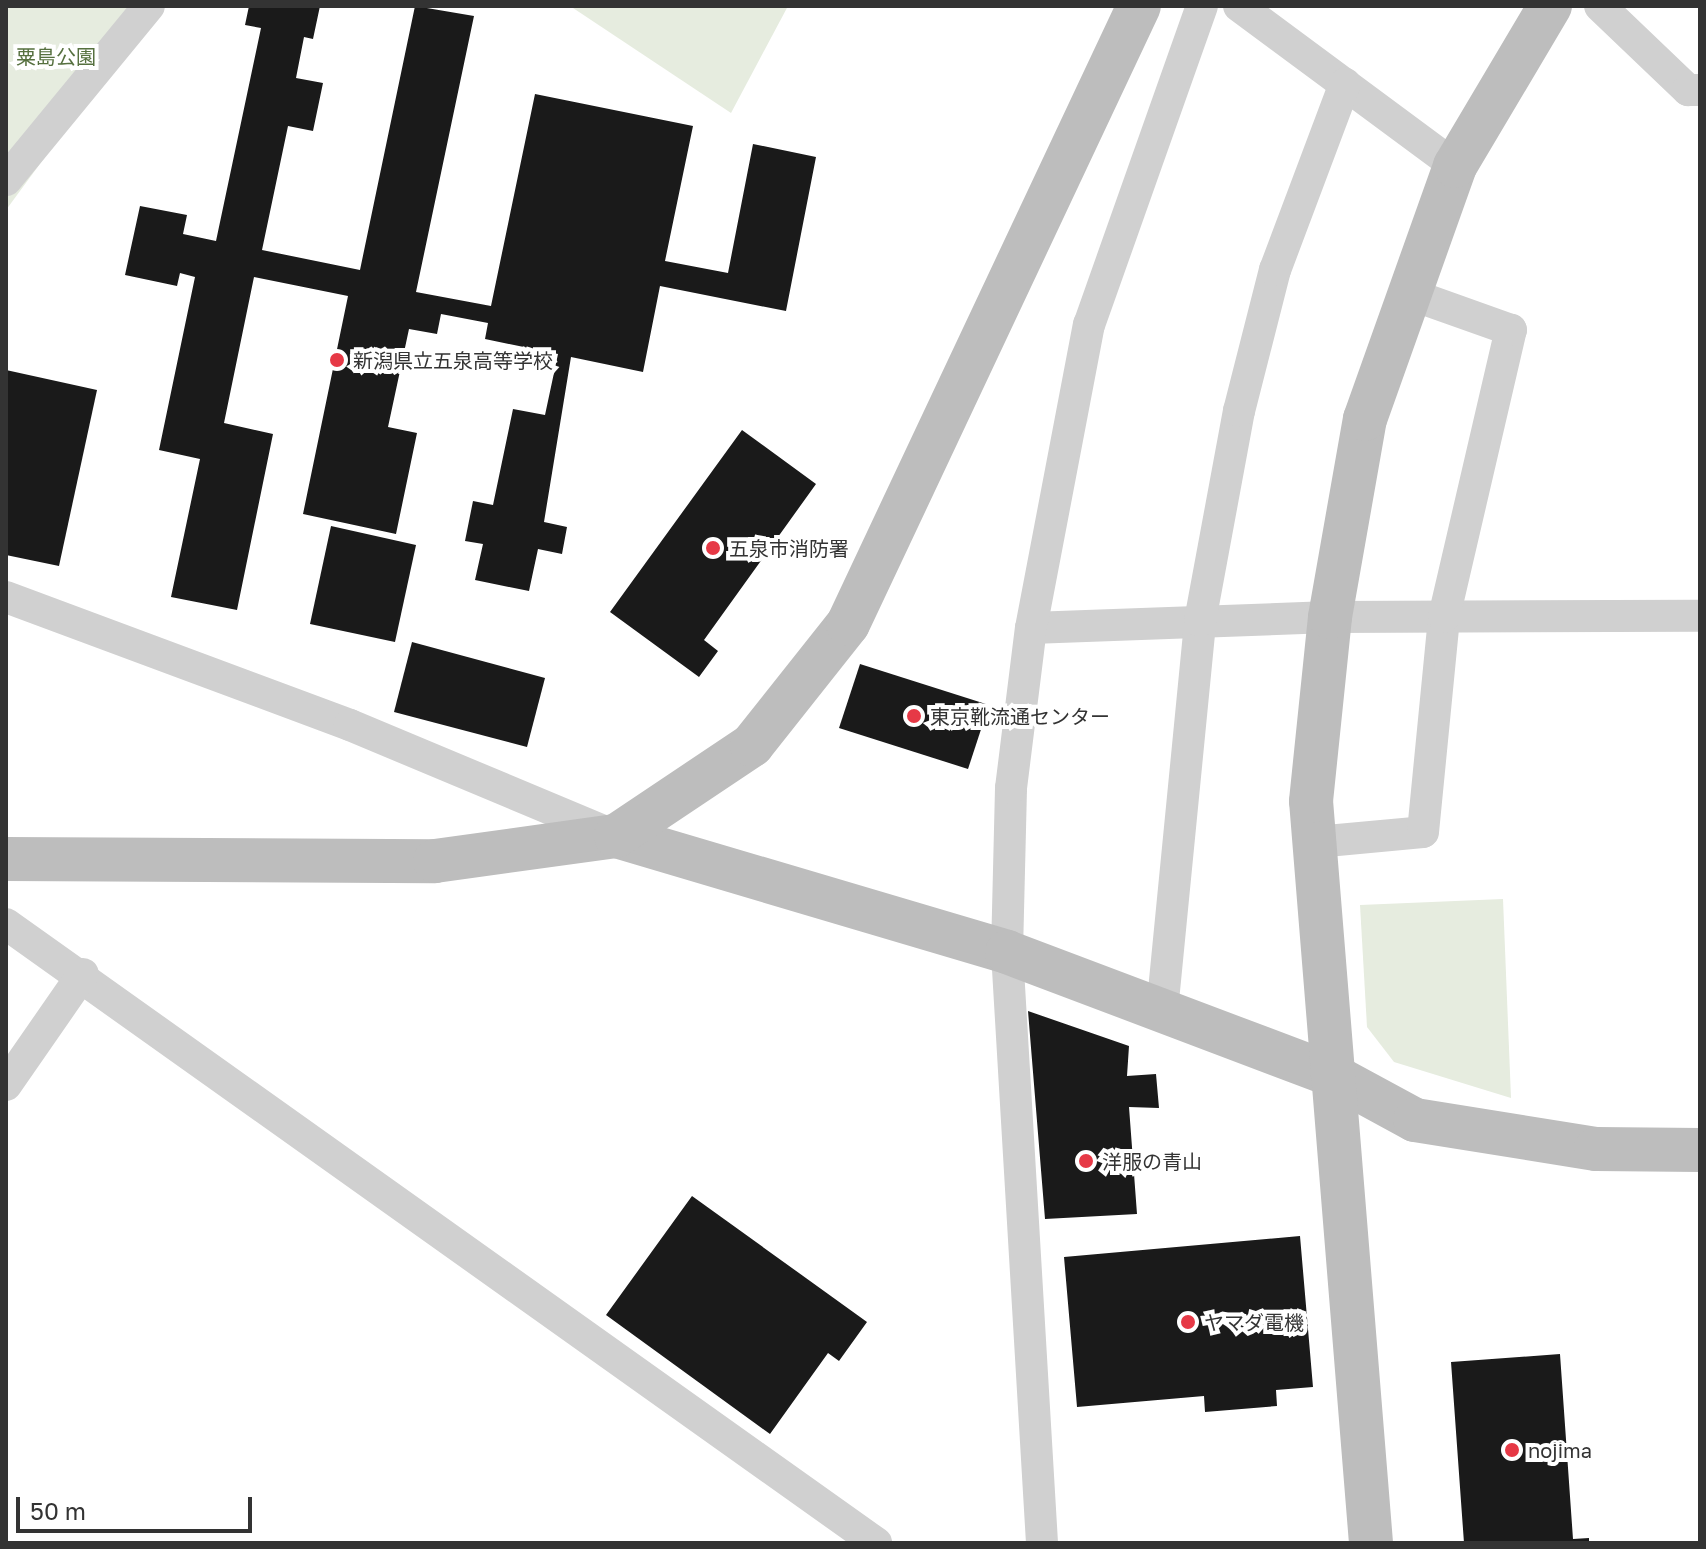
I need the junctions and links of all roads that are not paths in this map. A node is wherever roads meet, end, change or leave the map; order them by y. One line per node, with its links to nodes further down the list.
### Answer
1 (149, 6): 10 (street)
2 (1139, 6): 18 (street)
3 (1202, 6): 17 (street)
4 (1239, 6): 8 (street)
5 (1550, 6): 9 (street)
6 (1600, 6): 7 (street)
7 (1696, 83)
8 (1345, 84): 9 (street); 16 (street)
9 (1455, 166): 11 (street)
10 (6, 180)
11 (1410, 294): 14 (street); 15 (street)
12 (6, 597): 18 (street)
13 (1700, 616): 15 (street)
14 (1330, 617): 15 (street); 16 (street); 19 (street)
15 (1444, 617): 19 (street)
16 (1200, 621): 17 (street); 24 (street)
17 (1031, 628): 22 (street)
18 (616, 836): 20 (street); 22 (street)
19 (1316, 842): 25 (street)
20 (6, 859)
21 (6, 924): 23 (street)
22 (1007, 952): 24 (street); 29 (street)
23 (83, 974): 26 (street); 28 (street)
24 (1162, 1011): 25 (street)
25 (1332, 1075): 27 (street); 30 (street)
26 (6, 1085)
27 (1700, 1150)
28 (876, 1543)
29 (1042, 1543)
30 (1371, 1543)

